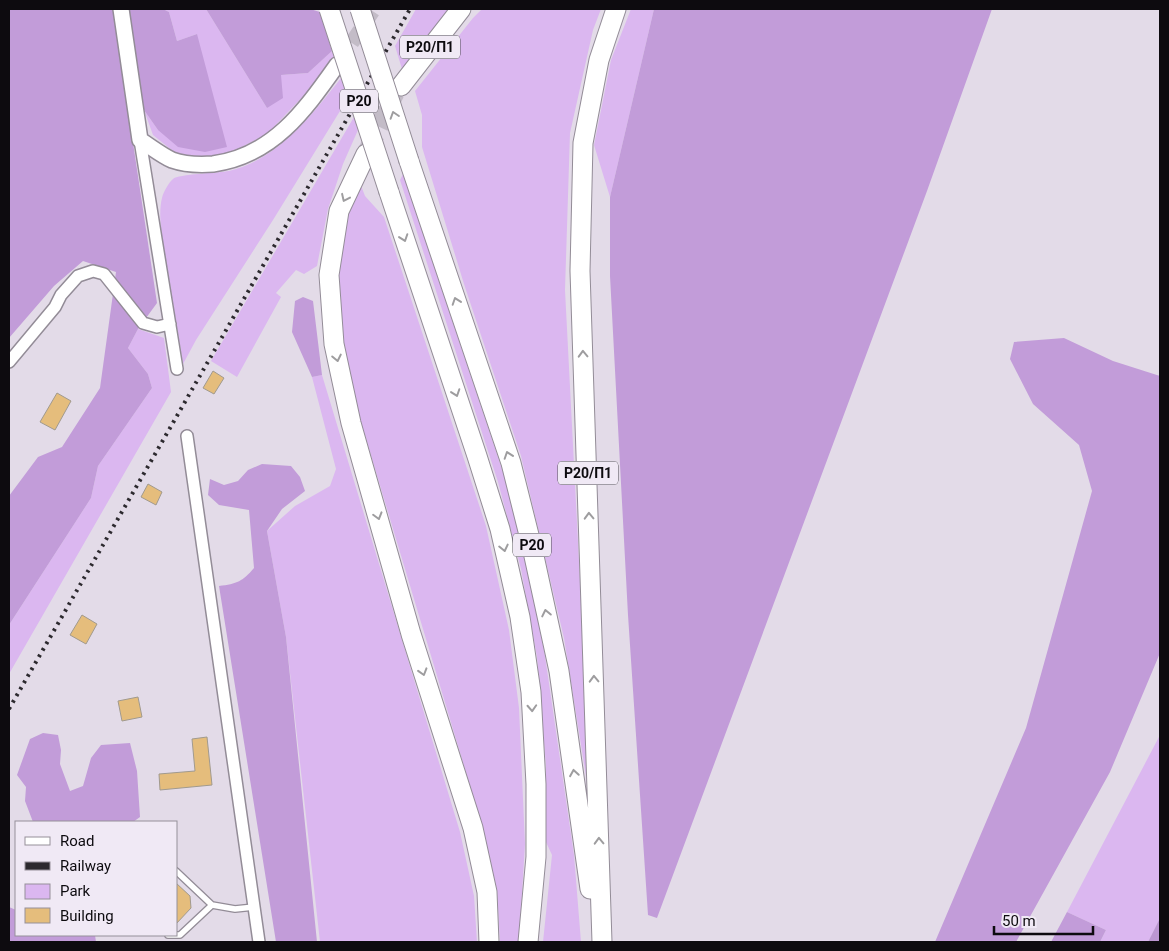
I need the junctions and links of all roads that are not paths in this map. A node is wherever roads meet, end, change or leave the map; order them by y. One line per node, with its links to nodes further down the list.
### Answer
1 (121, 9): 8 (street)
2 (329, 9): 20 (main road, Р20, one-way to 20, bridge)
3 (360, 9): 21 (main road, Р20, one-way to 3, bridge)
4 (461, 9): 7 (main road, Р20/П1)
5 (616, 9): 22 (main road, Р20/П1, one-way to 5)
6 (337, 65): 8 (street)
7 (401, 86)
8 (140, 140): 10 (street)
9 (366, 154): 19 (main road, one-way to 19)
10 (170, 324): 11 (street); 12 (street)
11 (9, 362)
12 (177, 369)
13 (187, 436): 16 (street)
14 (178, 873): 15 (lane)
15 (212, 905): 16 (lane); 17 (lane)
16 (254, 906): 18 (street)
17 (178, 935)
18 (259, 942)
19 (489, 942)
20 (528, 942)
21 (597, 942)
22 (602, 942)

